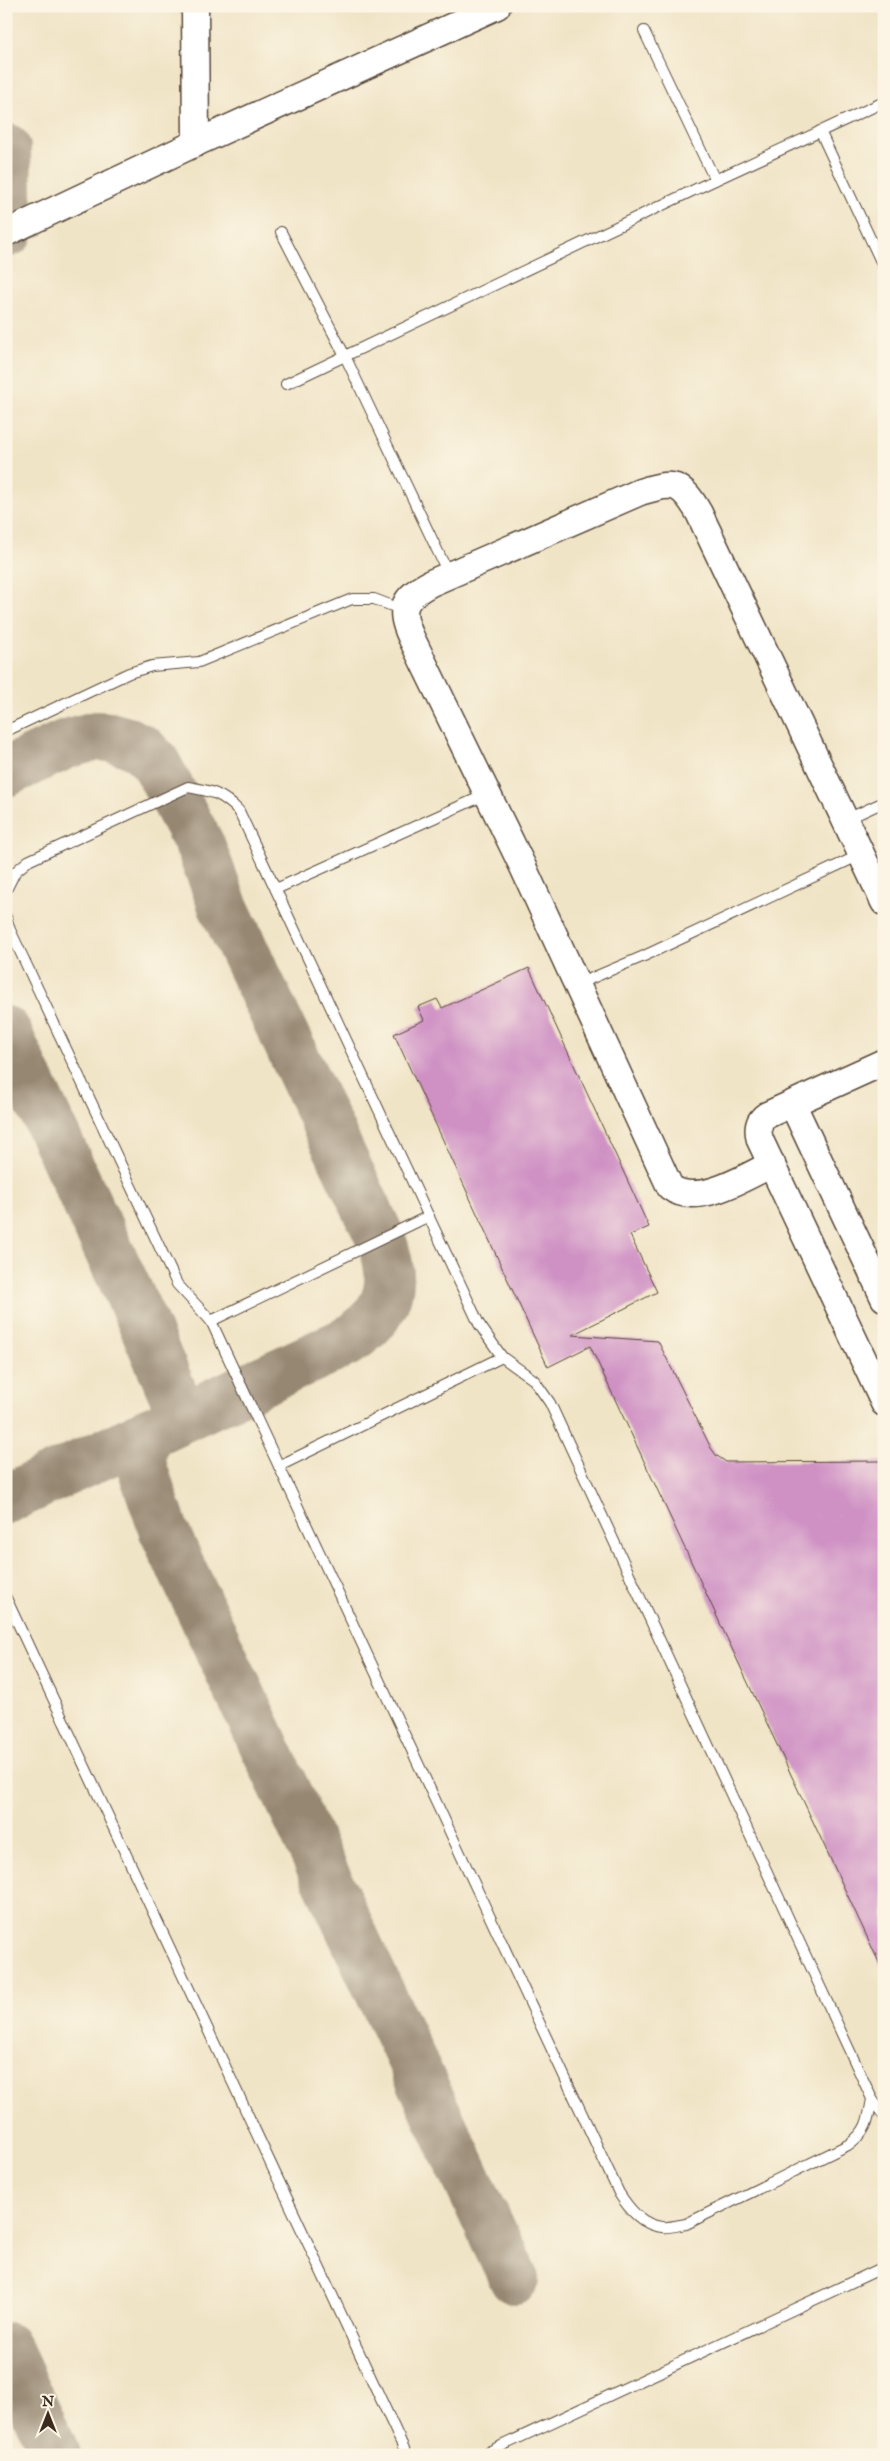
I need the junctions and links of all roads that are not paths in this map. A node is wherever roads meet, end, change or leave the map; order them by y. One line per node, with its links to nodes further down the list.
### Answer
1 (195, 6): 6 (street)
2 (497, 6): 6 (street)
3 (644, 31): 7 (lane)
4 (884, 102): 5 (lane)
5 (820, 132): 7 (lane); 10 (lane)
6 (196, 143): 8 (street)
7 (715, 180): 11 (lane)
8 (8, 232)
9 (281, 232): 11 (lane)
10 (884, 268)
11 (345, 356): 12 (lane); 13 (lane)
12 (286, 384)
13 (449, 576): 14 (street); 18 (street)
14 (404, 610): 15 (lane); 16 (street)
15 (6, 731)
16 (488, 794): 20 (lane); 24 (street)
17 (884, 802): 18 (lane)
18 (844, 821): 19 (street)
19 (861, 855): 22 (street); 24 (lane)
20 (276, 889): 21 (lane); 28 (lane)
21 (6, 890)
22 (884, 902)
23 (6, 917): 30 (lane)
24 (578, 984): 27 (street)
25 (884, 1062): 26 (street)
26 (792, 1105): 27 (street); 29 (street)
27 (772, 1164): 32 (street)
28 (429, 1216): 30 (lane); 31 (lane)
29 (884, 1298)
30 (211, 1321): 33 (lane)
31 (502, 1357): 33 (lane); 35 (lane)
32 (884, 1403)
33 (279, 1466): 35 (lane)
34 (6, 1598): 39 (lane)
35 (872, 2099): 36 (lane); 37 (lane)
36 (884, 2104)
37 (884, 2116)
38 (884, 2267): 40 (lane)
39 (407, 2455)
40 (482, 2455)

